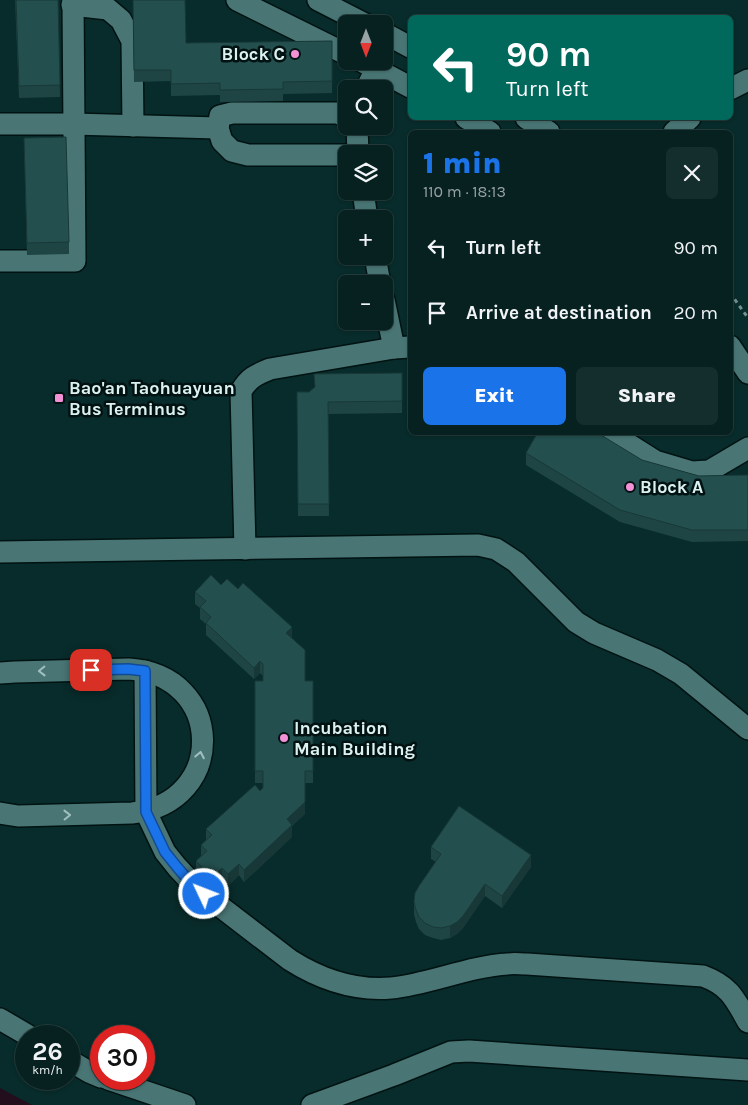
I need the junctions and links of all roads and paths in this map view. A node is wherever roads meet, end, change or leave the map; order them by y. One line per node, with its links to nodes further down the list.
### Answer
1 (238, 0): 7 (street)
2 (318, 0): 4 (street)
3 (72, 2): 17 (street); 18 (street)
4 (347, 15)
5 (393, 38): 6 (street)
6 (408, 46)
7 (338, 50)
8 (378, 70): 10 (street)
9 (748, 80): 11 (street)
10 (408, 86)
11 (733, 88)
12 (338, 113): 19 (street)
13 (469, 120): 20 (street)
14 (529, 120): 21 (street)
15 (688, 120): 22 (street)
16 (0, 124): 17 (street)
17 (73, 124): 18 (street); 24 (street)
18 (133, 126): 19 (street)
19 (218, 128): 23 (street)
20 (487, 130)
21 (546, 130)
22 (676, 130)
23 (338, 155)
24 (0, 261)
25 (733, 297): 26 (path)
26 (748, 318)
27 (393, 324): 28 (street)
28 (402, 348): 33 (street)
29 (733, 350): 30 (street)
30 (748, 373)
31 (614, 435): 32 (street)
32 (748, 448)
33 (245, 549): 34 (street); 37 (street)
34 (0, 552)
35 (145, 671): 36 (street, one-way to 36); 38 (street); 38 (street, one-way to 35)
36 (0, 673)
37 (748, 729)
38 (146, 812): 39 (street, one-way to 38); 41 (street)
39 (0, 813)
40 (0, 1018): 42 (street)
41 (748, 1022)
42 (15, 1027)
43 (748, 1070): 46 (street)
44 (141, 1090): 45 (street)
45 (185, 1105)
46 (312, 1105)

